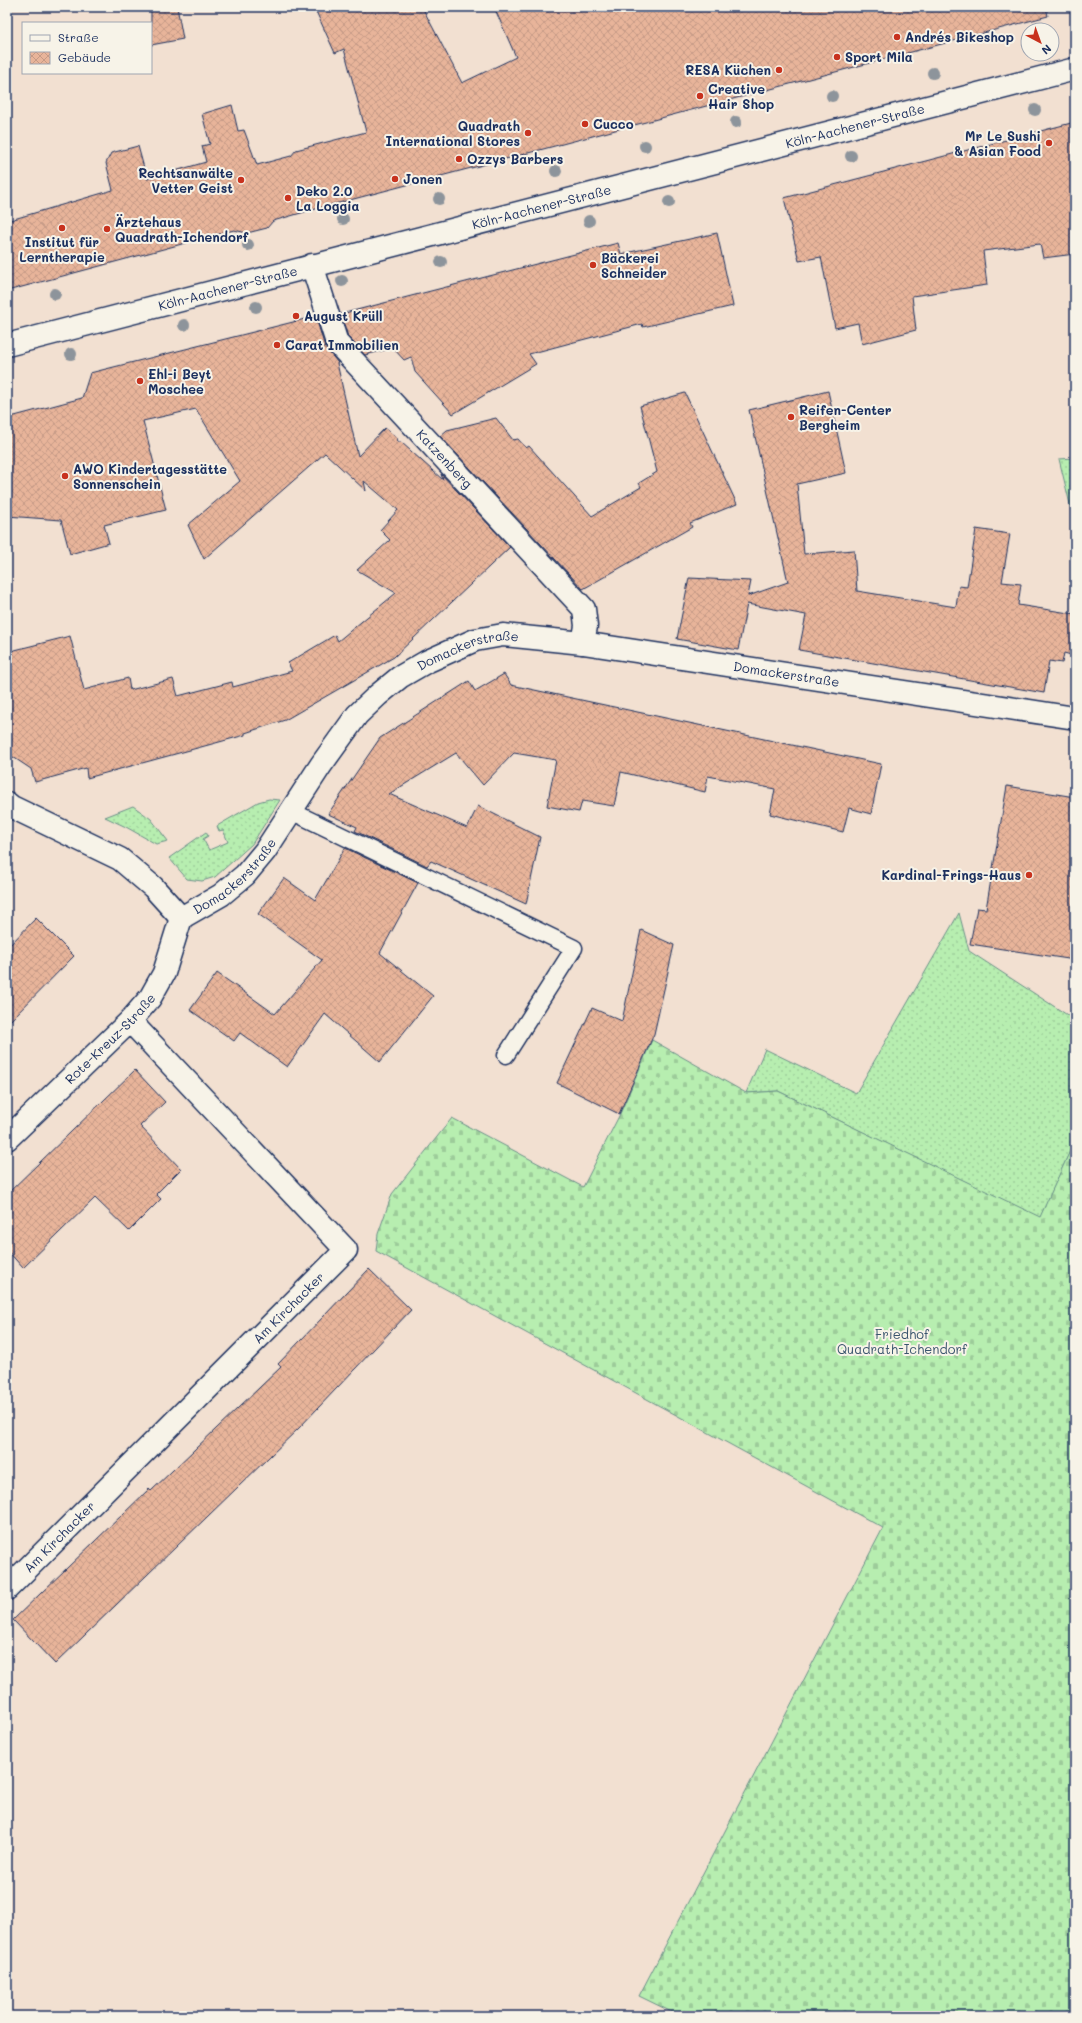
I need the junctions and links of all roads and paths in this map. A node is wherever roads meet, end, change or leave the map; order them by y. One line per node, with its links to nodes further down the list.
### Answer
1 (1075, 69): 2 (street, Köln-Aachener-Straße)
2 (312, 265): 3 (street, Köln-Aachener-Straße); 4 (street, Katzenberg)
3 (7, 345)
4 (584, 643): 5 (street, Domackerstraße); 7 (street, Domackerstraße)
5 (1075, 718)
6 (7, 802): 8 (street, Domackerstraße)
7 (291, 811): 8 (street, Domackerstraße); 10 (lane)
8 (181, 918): 9 (street, Rote-Kreuz-Straße)
9 (130, 1021): 11 (street, Rote-Kreuz-Straße); 12 (street, Am Kirchacker)
10 (506, 1055)
11 (7, 1139)
12 (7, 1589)

